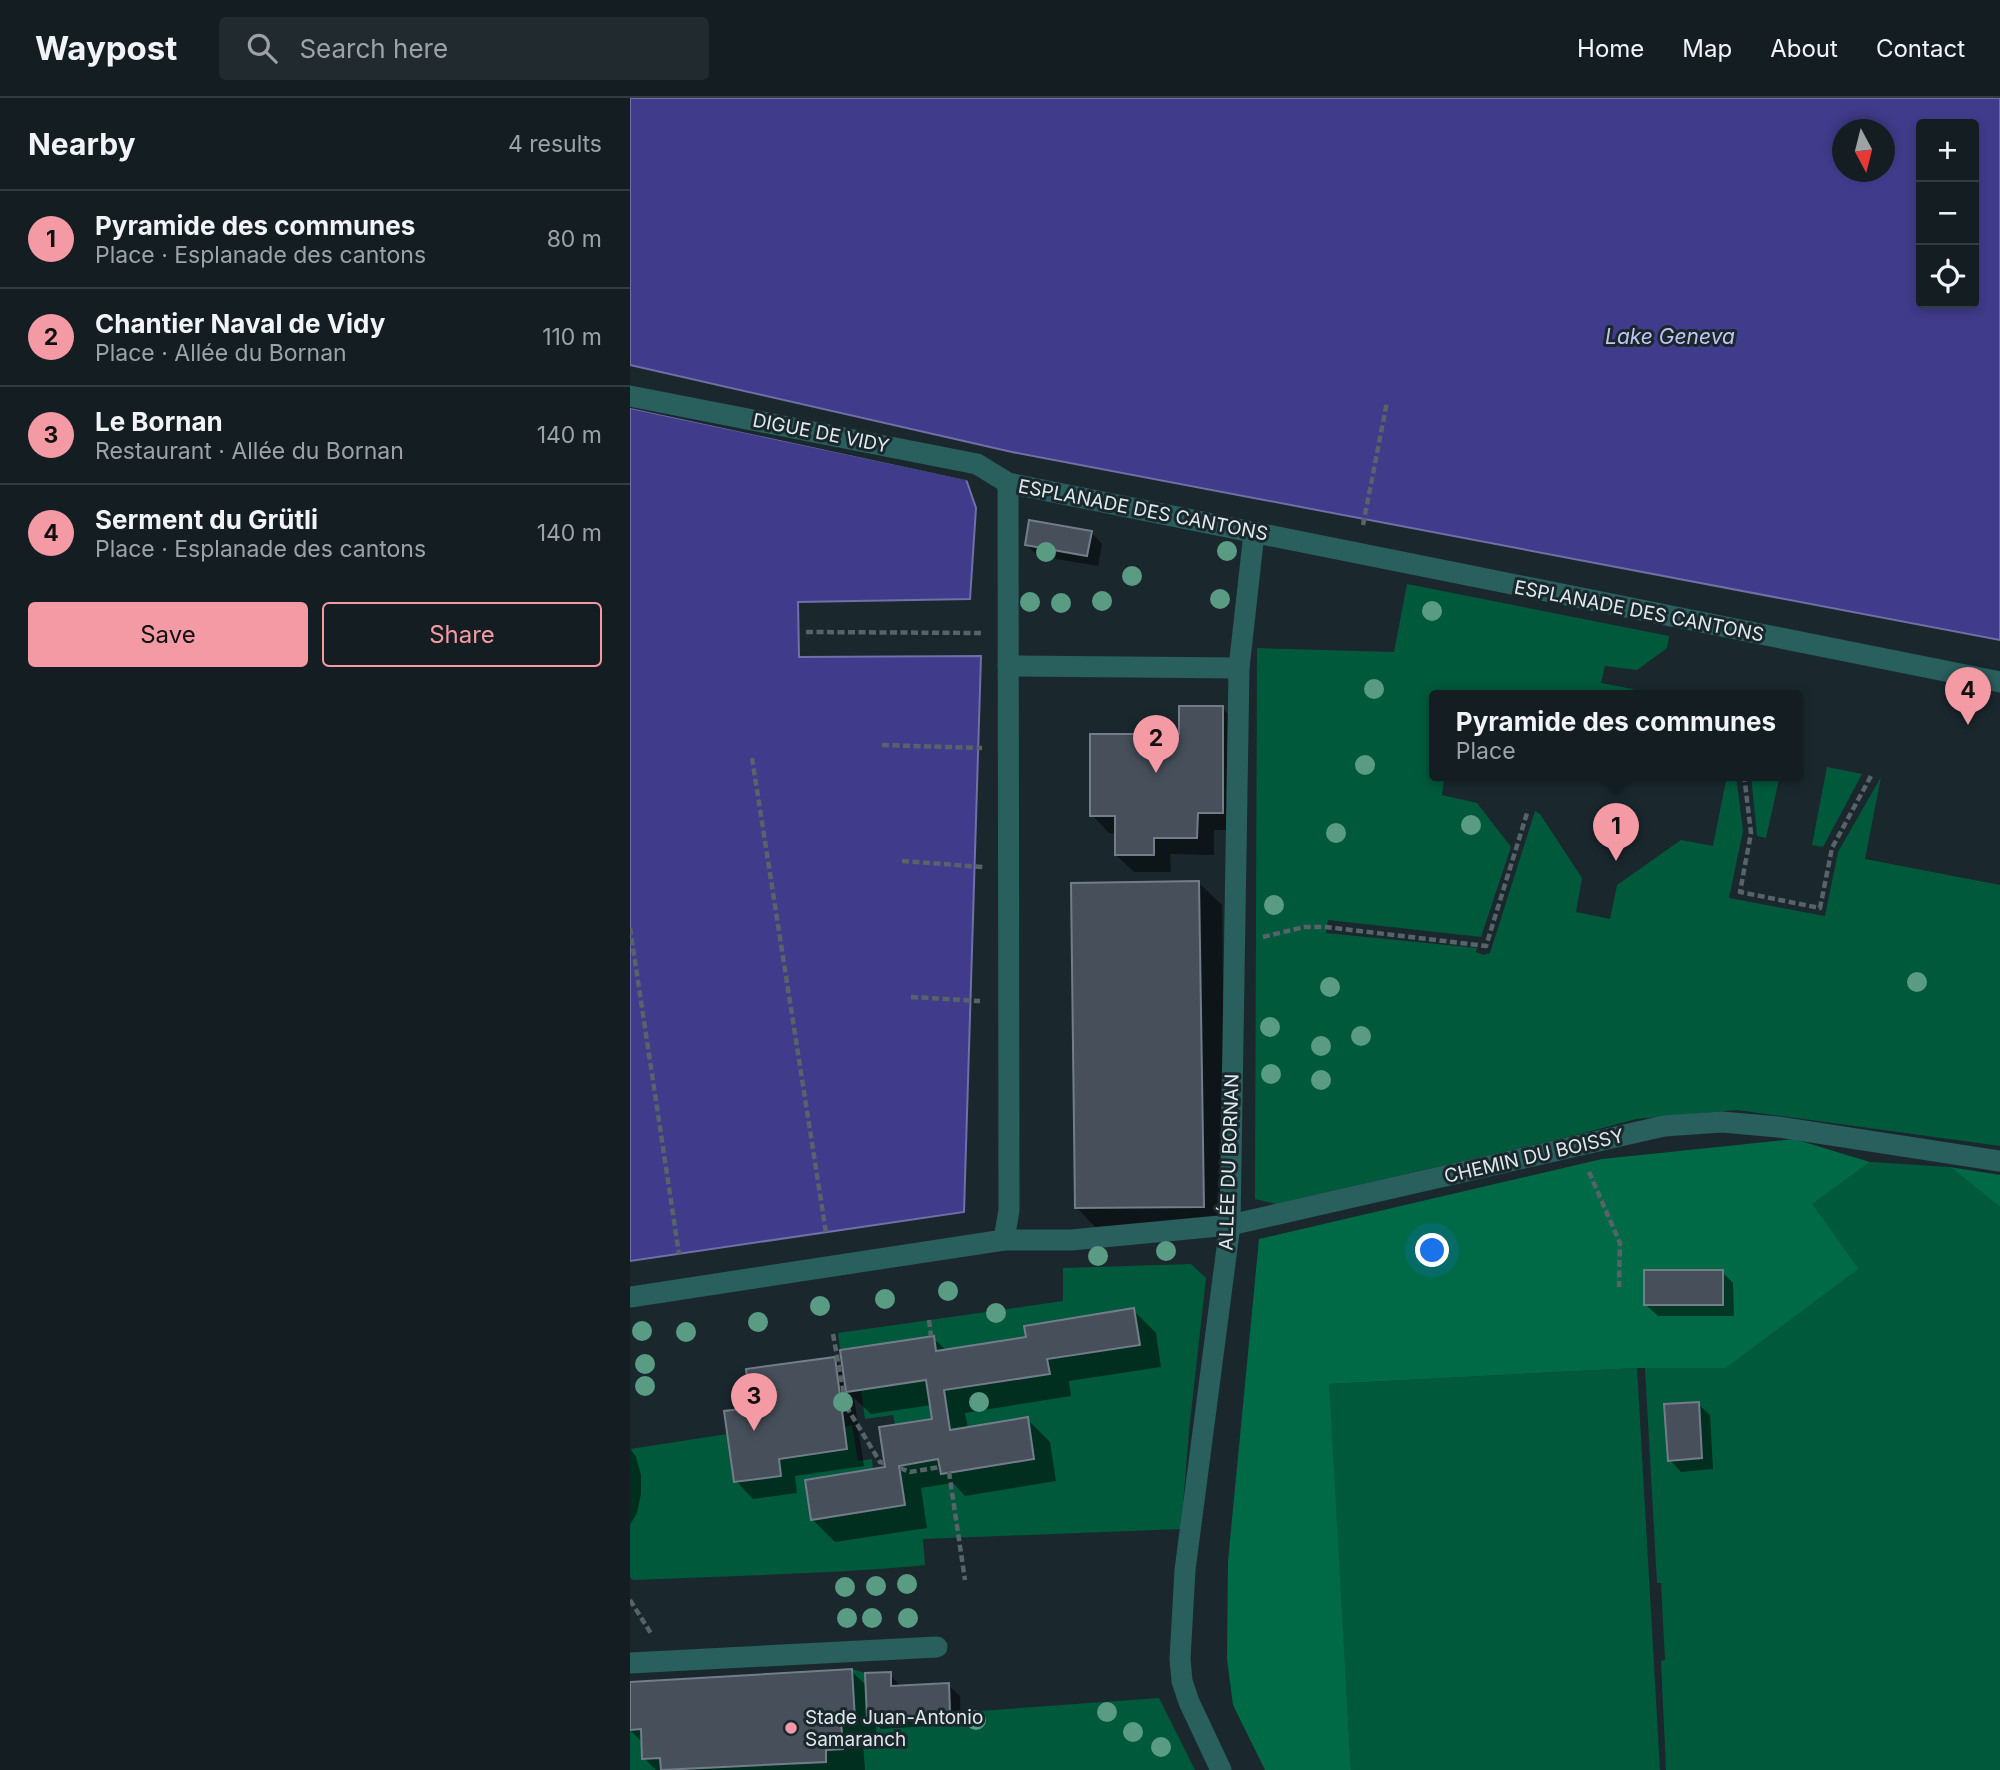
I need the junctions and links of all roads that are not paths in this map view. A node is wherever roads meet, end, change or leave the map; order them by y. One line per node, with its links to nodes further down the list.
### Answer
1 (630, 396): 2 (street, DIGUE DE VIDY)
2 (1008, 483): 3 (street, ESPLANADE DES CANTONS); 4 (street)
3 (1254, 533): 5 (street, ALLÉE DU BORNAN); 6 (street, ESPLANADE DES CANTONS)
4 (1008, 666): 5 (street); 9 (street)
5 (1238, 668): 8 (street, ALLÉE DU BORNAN)
6 (2000, 682)
7 (2000, 1161): 8 (street, CHEMIN DU BOISSY)
8 (1230, 1225): 9 (street, CHEMIN DU BOISSY); 13 (street, ALLÉE DU BORNAN)
9 (1004, 1240): 10 (street)
10 (630, 1297)
11 (937, 1647): 12 (street)
12 (630, 1663)
13 (1221, 1770)

